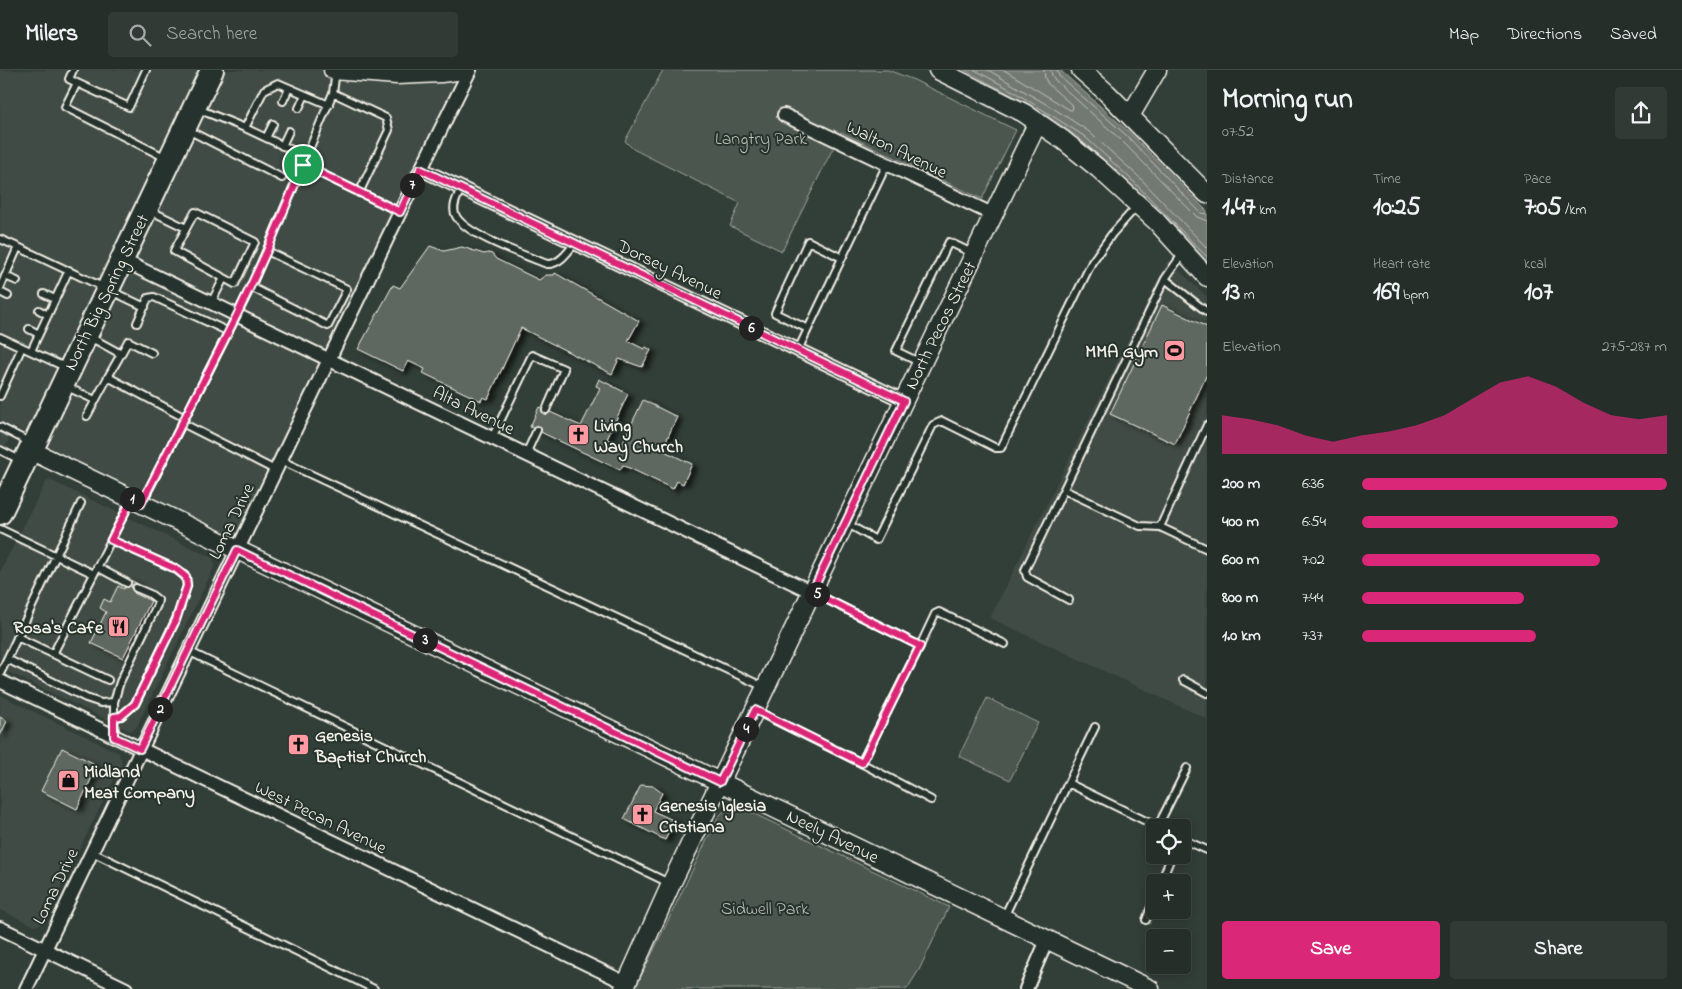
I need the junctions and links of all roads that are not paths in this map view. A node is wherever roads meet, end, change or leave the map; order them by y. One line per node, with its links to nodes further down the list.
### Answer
1 (73, 70): 10 (lane)
2 (146, 70): 10 (lane)
3 (212, 70): 16 (highway, North Big Spring Street)
4 (335, 70): 5 (street); 12 (lane)
5 (464, 70)
6 (470, 70): 31 (street, Loma Drive)
7 (938, 70): 20 (street)
8 (1081, 70): 19 (street)
9 (1157, 70): 19 (street)
10 (77, 83): 28 (lane)
11 (289, 88): 13 (lane); 14 (lane); 23 (lane)
12 (333, 93): 15 (lane); 35 (lane)
13 (305, 95): 15 (lane); 17 (lane)
14 (282, 101)
15 (329, 105): 27 (lane)
16 (194, 108): 22 (highway, North Big Spring Street); 23 (lane)
17 (299, 108)
18 (784, 115): 29 (street, Walton Avenue)
19 (1130, 116): 34 (street)
20 (1038, 122): 36 (street); 39 (street, North Pecos Street)
21 (273, 124): 25 (lane)
22 (184, 128): 28 (highway, North Big Spring Street); 32 (lane)
23 (244, 128): 25 (lane)
24 (289, 131): 26 (lane)
25 (266, 138): 26 (lane)
26 (282, 146): 27 (lane)
27 (306, 157): 30 (lane)
28 (170, 160): 37 (highway, North Big Spring Street)
29 (887, 164): 39 (street, Walton Avenue); 47 (lane)
30 (303, 165): 35 (lane); 44 (lane)
31 (420, 169): 33 (street, Dorsey Avenue); 38 (street, Loma Drive)
32 (282, 178)
33 (461, 188): 42 (street, Dorsey Avenue); 42 (lane)
34 (1206, 192)
35 (359, 193): 38 (lane)
36 (1138, 205): 45 (street); 102 (lane)
37 (146, 208): 40 (lane); 48 (highway, North Big Spring Street)
38 (400, 212): 80 (street, Loma Drive)
39 (994, 215): 46 (street, North Pecos Street)
40 (186, 228): 52 (lane); 52 (lane)
41 (0, 239): 43 (lane)
42 (575, 243): 76 (street, Dorsey Avenue)
43 (18, 247): 49 (lane); 50 (lane)
44 (267, 251): 55 (lane); 55 (lane)
45 (1184, 251): 51 (street); 53 (lane)
46 (975, 254): 81 (street, North Pecos Street); 81 (lane)
47 (842, 258): 70 (lane); 70 (lane)
48 (122, 260): 57 (highway, North Big Spring Street); 62 (street, Alta Avenue)
49 (68, 270): 57 (lane); 61 (lane)
50 (6, 276): 54 (lane); 56 (lane)
51 (1207, 277)
52 (224, 278): 62 (lane)
53 (1166, 279): 65 (lane); 98 (lane)
54 (17, 281)
55 (251, 287): 67 (lane)
56 (0, 288)
57 (108, 289): 63 (lane); 73 (highway, North Big Spring Street)
58 (0, 292): 60 (lane)
59 (44, 294): 61 (lane)
60 (8, 296)
61 (55, 299): 66 (lane)
62 (211, 303): 67 (street, Alta Avenue)
63 (144, 307): 68 (lane); 71 (lane)
64 (39, 310): 66 (lane)
65 (1207, 312)
66 (48, 315): 72 (lane)
67 (237, 315): 71 (lane); 80 (street, Alta Avenue)
68 (137, 323)
69 (29, 329): 72 (lane)
70 (808, 329): 76 (lane)
71 (229, 332): 89 (lane)
72 (39, 334): 77 (lane)
73 (86, 335): 79 (lane); 82 (highway, North Big Spring Street)
74 (0, 337): 75 (lane)
75 (22, 347): 77 (lane); 84 (lane)
76 (798, 350): 86 (street, Dorsey Avenue)
77 (31, 351): 82 (lane)
78 (152, 353): 79 (lane)
79 (121, 354): 83 (lane)
80 (328, 359): 93 (street, Alta Avenue); 97 (street, Loma Drive)
81 (922, 363): 86 (street, North Pecos Street)
82 (66, 377): 85 (lane); 95 (highway, North Big Spring Street)
83 (108, 378): 85 (lane); 89 (lane)
84 (0, 396)
85 (95, 400): 88 (lane)
86 (904, 401): 102 (street, North Pecos Street)
87 (546, 410): 93 (lane)
88 (87, 416)
89 (184, 421): 97 (lane); 99 (lane)
90 (1207, 425): 103 (lane)
91 (0, 427): 95 (lane)
92 (537, 430): 96 (lane)
93 (492, 438): 96 (street, Alta Avenue)
94 (0, 450): 95 (lane)
95 (30, 453): 99 (street, Neely Avenue); 101 (highway, North Big Spring Street)
96 (526, 454): 113 (street, Alta Avenue)
97 (278, 465): 107 (street, Loma Drive); 125 (lane)
98 (1064, 490): 103 (lane); 114 (lane)
99 (136, 501): 105 (lane); 107 (street, Neely Avenue)
100 (81, 502): 108 (lane)
101 (2, 506)
102 (845, 522): 113 (street, North Pecos Street)
103 (1160, 527): 106 (lane)
104 (0, 529): 108 (lane)
105 (111, 540): 109 (lane); 129 (lane)
106 (1207, 549)
107 (237, 550): 118 (street, Loma Drive); 135 (street, Neely Avenue)
108 (55, 557): 110 (lane); 115 (lane)
109 (97, 567): 110 (lane); 111 (lane)
110 (94, 574): 119 (lane)
111 (127, 583)
112 (136, 588): 127 (lane)
113 (812, 592): 117 (lane); 125 (street, North Pecos Street)
114 (1069, 600)
115 (17, 637): 119 (lane); 120 (lane)
116 (1005, 644): 117 (lane)
117 (920, 646): 133 (lane)
118 (188, 651): 132 (street, Loma Drive); 143 (lane)
119 (53, 654): 122 (lane)
120 (7, 659): 121 (lane); 127 (lane)
121 (0, 674)
122 (108, 680)
123 (1183, 680): 126 (lane)
124 (0, 681): 131 (street, West Pecan Avenue)
125 (766, 688): 128 (street, North Pecos Street)
126 (1207, 694)
127 (114, 702): 129 (lane)
128 (755, 710): 133 (lane); 135 (street, North Pecos Street)
129 (114, 718): 131 (lane)
130 (1095, 727): 136 (lane)
131 (114, 737): 132 (street, West Pecan Avenue)
132 (140, 749): 142 (street, Loma Drive); 148 (street, West Pecan Avenue)
133 (862, 763): 137 (lane)
134 (1187, 768): 138 (lane)
135 (720, 782): 143 (street, North Pecos Street); 144 (street, Neely Avenue)
136 (1068, 783): 139 (lane); 144 (lane)
137 (931, 800)
138 (1163, 819)
139 (1146, 821)
140 (1191, 843): 141 (lane)
141 (1207, 850)
142 (91, 852): 147 (street, Loma Drive); 151 (lane)
143 (671, 884): 148 (street, North Pecos Street)
144 (1003, 918): 146 (street, Neely Avenue)
145 (0, 928): 147 (street)
146 (1048, 940): 152 (street); 153 (street, Neely Avenue)
147 (44, 949): 149 (street, Loma Drive); 150 (street)
148 (625, 986)
149 (26, 989)
150 (126, 989)
151 (374, 989)
152 (1026, 989)
153 (1150, 989)

